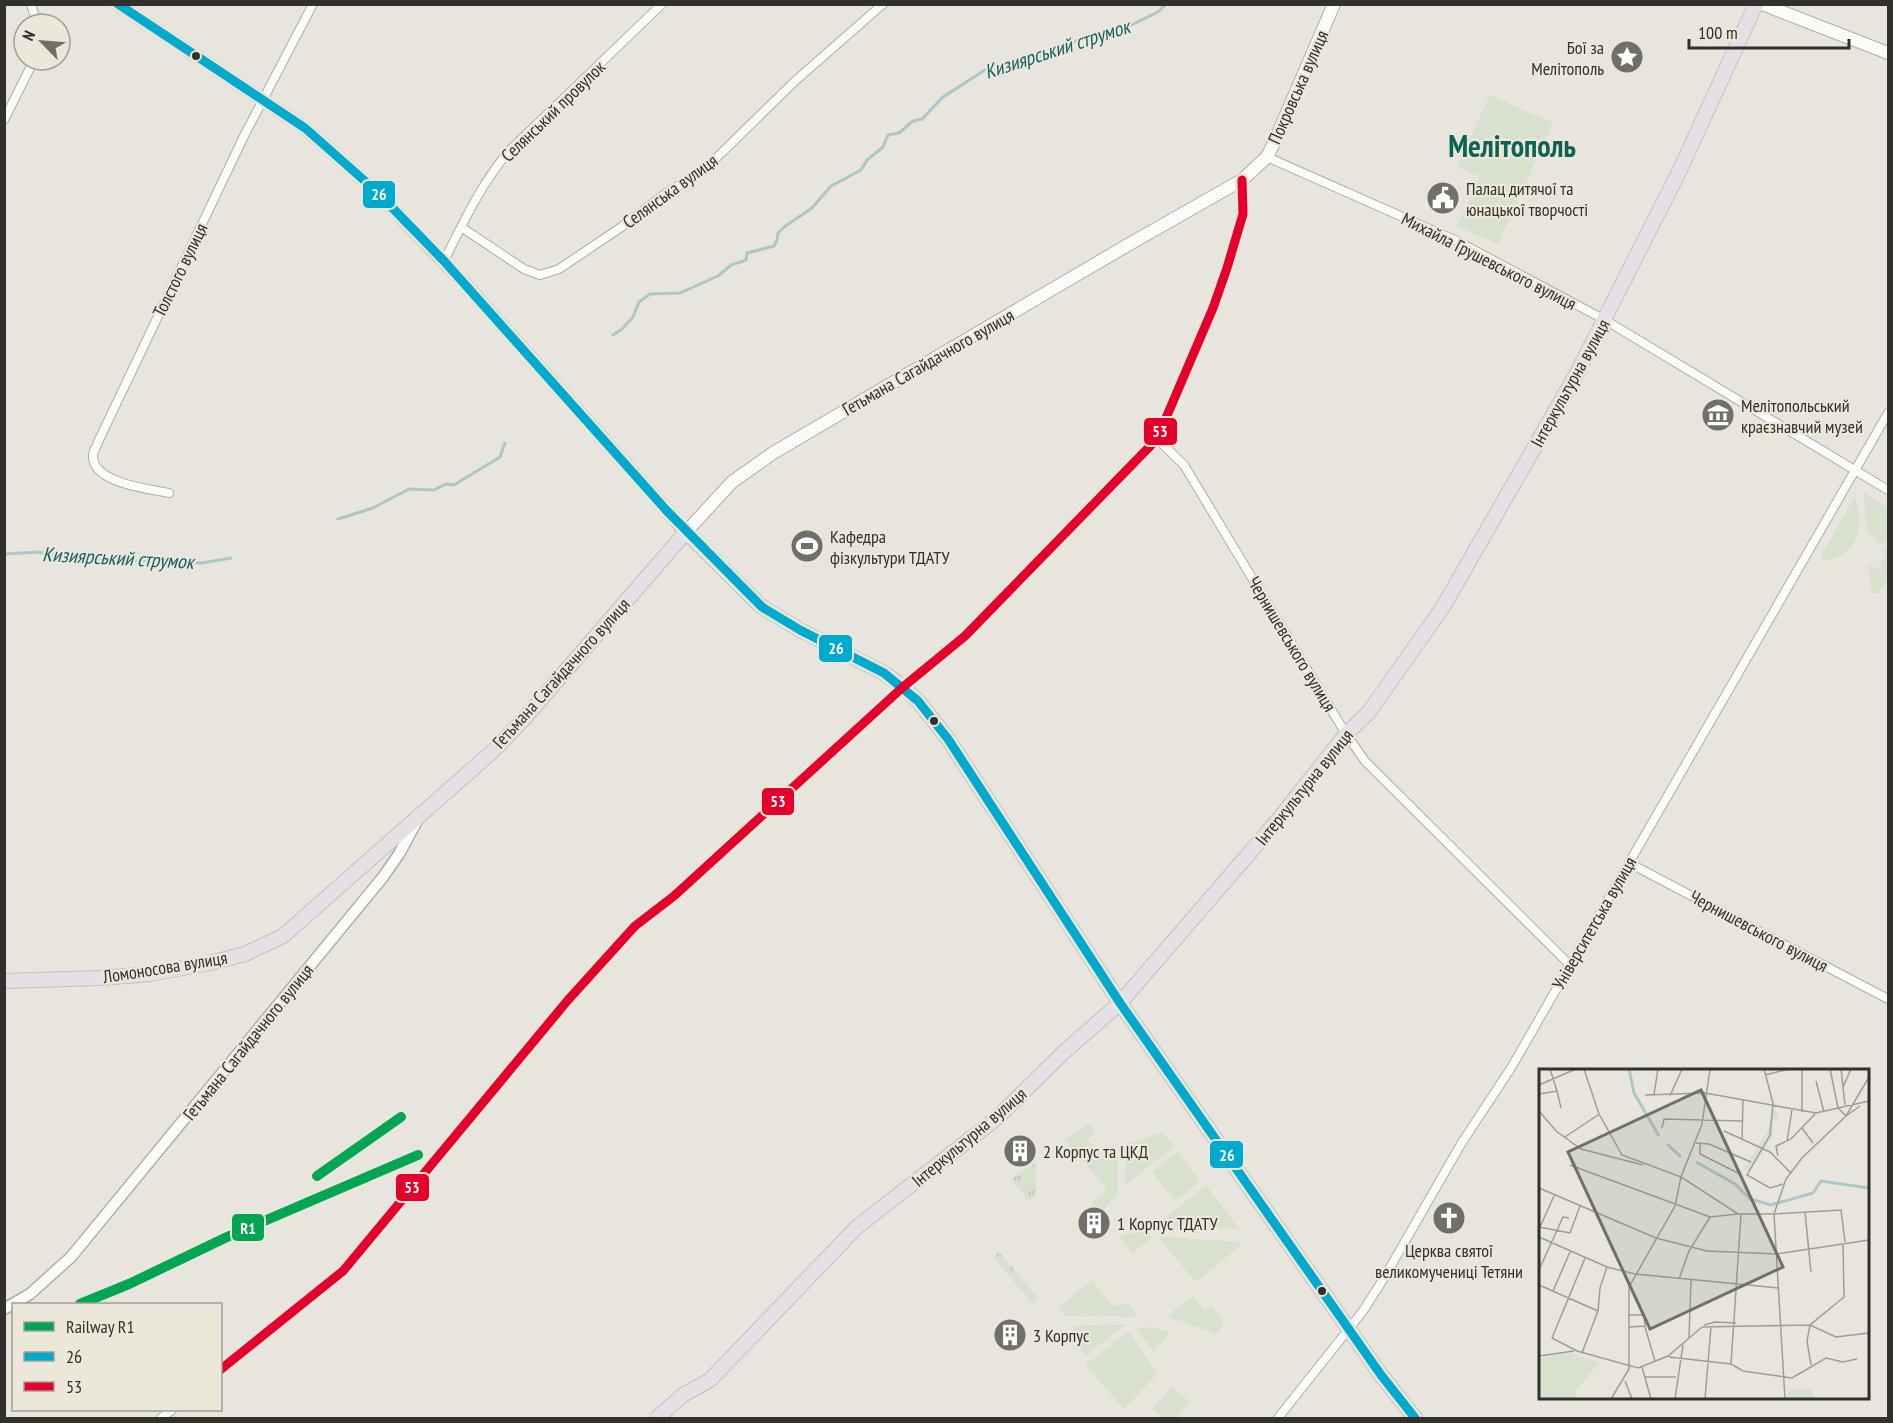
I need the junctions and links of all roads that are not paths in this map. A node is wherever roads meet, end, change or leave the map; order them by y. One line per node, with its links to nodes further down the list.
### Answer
1 (118, 4): 10 (main road)
2 (314, 4): 10 (street, Толстого вулиця)
3 (662, 4): 14 (street, Селянський провулок)
4 (883, 4): 14 (street, Селянська вулиця)
5 (1334, 4): 12 (main road, Покровська вулиця)
6 (1756, 4): 16 (highway, Інтеркультурна вулиця)
7 (1762, 4): 8 (main road)
8 (1888, 53)
9 (28, 72): 11 (street)
10 (263, 100): 15 (main road); 21 (street, Толстого вулиця)
11 (4, 120)
12 (1267, 157): 13 (main road, Покровська вулиця); 16 (street, Михайла Грушевського вулиця)
13 (1242, 180): 18 (street); 22 (main road, Гетьмана Сагайдачного вулиця)
14 (461, 227): 15 (street, Селянський провулок)
15 (444, 261): 22 (main road)
16 (1605, 321): 19 (street, Михайла Грушевського вулиця); 24 (highway, Інтеркультурна вулиця)
17 (1888, 413): 19 (street, Університетська вулиця)
18 (1157, 439): 23 (street); 24 (street, Чернишевського вулиця)
19 (1855, 471): 20 (street, Михайла Грушевського вулиця); 26 (street, Університетська вулиця)
20 (1888, 490)
21 (169, 493)
22 (686, 532): 23 (highway); 25 (highway, Гетьмана Сагайдачного вулиця)
23 (903, 687): 30 (highway); 33 (street)
24 (1346, 734): 27 (street, Чернишевського вулиця); 30 (highway, Інтеркультурна вулиця)
25 (420, 816): 28 (highway, Ломоносова вулиця); 31 (street, Гетьмана Сагайдачного вулиця)
26 (1629, 863): 27 (street, Університетська вулиця); 29 (street, Чернишевського вулиця)
27 (1570, 965): 32 (street, Університетська вулиця)
28 (4, 981)
29 (1888, 999)
30 (1119, 1004): 32 (highway); 34 (highway, Інтеркультурна вулиця)
31 (15, 1303)
32 (1350, 1329): 35 (street, Університетська вулиця); 36 (highway)
33 (222, 1368)
34 (657, 1419)
35 (1278, 1419)
36 (1415, 1419)

